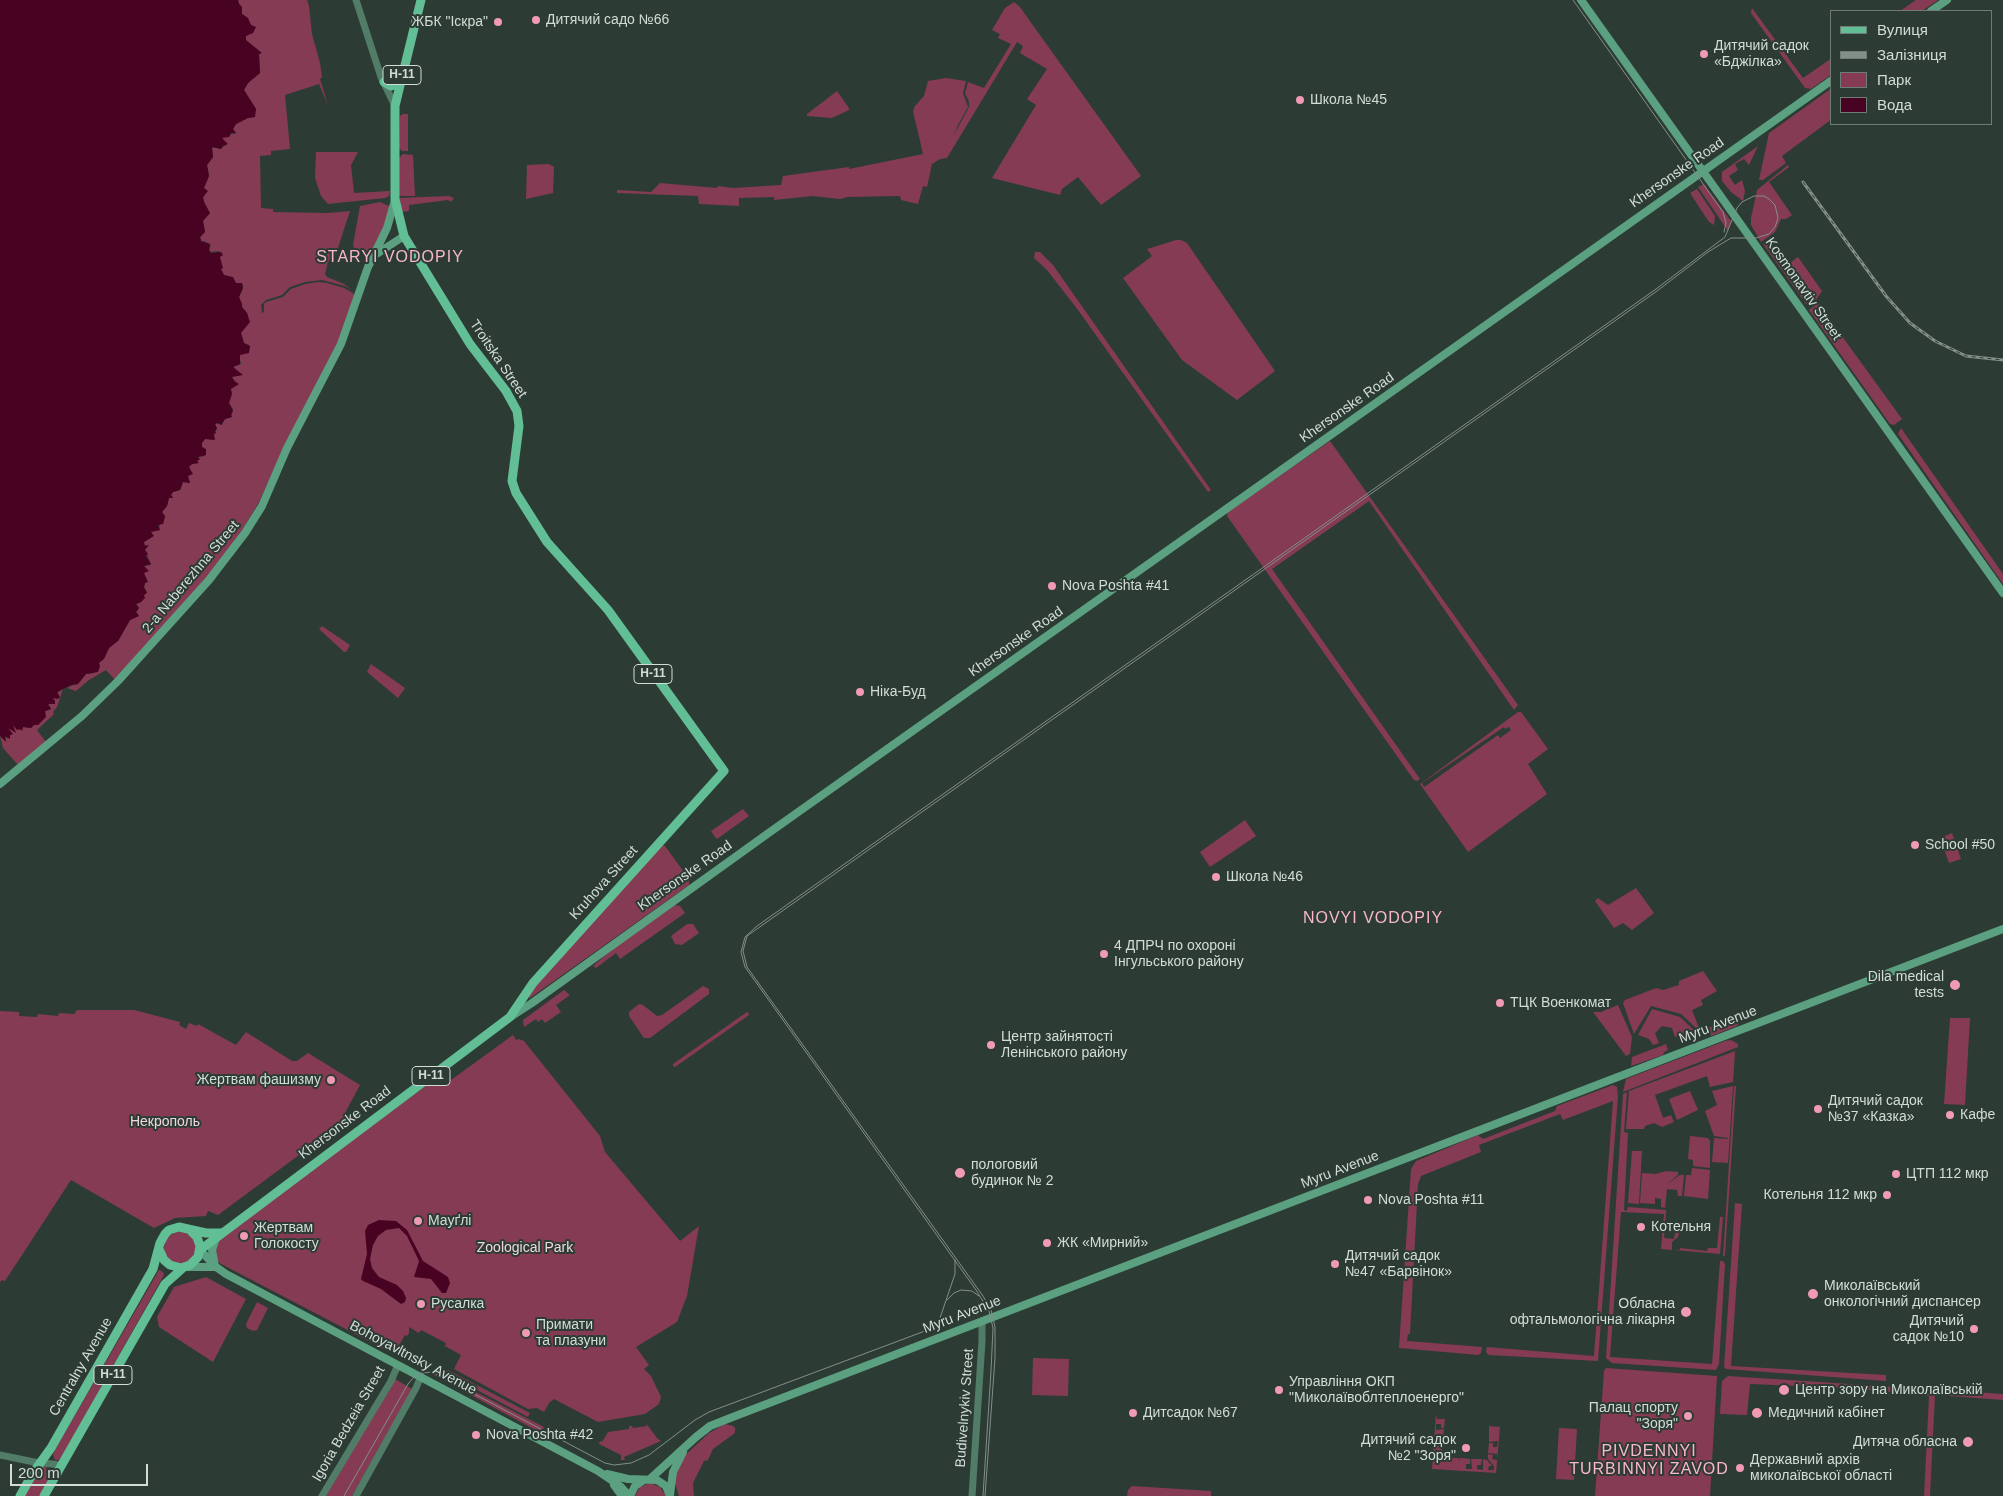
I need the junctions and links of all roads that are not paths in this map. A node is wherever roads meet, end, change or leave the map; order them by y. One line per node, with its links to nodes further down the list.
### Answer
1 (356, 0): 7 (street)
2 (421, 0): 8 (main road, Troitska Street / Н-11)
3 (1581, 0): 10 (main road, Kosmonavtiv Street)
4 (1946, 0): 5 (main road)
5 (1931, 10)
6 (1830, 81): 10 (main road, Khersonske Road)
7 (384, 82): 8 (main road); 9 (street)
8 (401, 82): 9 (main road, Troitska Street / Н-11)
9 (395, 106): 11 (main road, Troitska Street / Н-11)
10 (1703, 171): 14 (main road, Kosmonavtiv Street); 18 (main road, Khersonske Road)
11 (396, 199): 12 (main road, Troitska Street / Н-11); 13 (main road, 2-a Naberezhna Street)
12 (404, 236): 13 (main road); 15 (main road, Troitska Street / Н-11)
13 (372, 258): 16 (main road, 2-a Naberezhna Street)
14 (2003, 594)
15 (724, 771): 18 (main road, Kruhova Street / Н-11)
16 (0, 784)
17 (2003, 929): 25 (main road, Myru Avenue)
18 (510, 1017): 20 (main road, Khersonske Road / Н-11)
19 (190, 1230): 20 (main road, Н-11); 21 (main road, Н-11); 22 (main road)
20 (219, 1235): 22 (main road, Н-11); 24 (main road)
21 (159, 1249): 23 (main road); 30 (main road, Centralny Avenue / Н-11)
22 (200, 1250): 23 (main road, Н-11); 24 (main road, Bohoyavltnsky Avenue)
23 (185, 1267): 24 (main road, Bohoyavltnsky Avenue); 31 (main road, Н-11)
24 (216, 1268): 26 (main road, Bohoyavltnsky Avenue)
25 (982, 1321): 28 (main road, Myru Avenue); 43 (street, Budivelnykiv Street)
26 (398, 1365): 27 (main road, Bohoyavltnsky Avenue); 37 (street, Igoria Bedzeia Street)
27 (421, 1376): 32 (main road, Bohoyavltnsky Avenue); 38 (street)
28 (690, 1442): 33 (main road, Myru Avenue); 34 (main road, Myru Avenue)
29 (0, 1455): 30 (street)
30 (42, 1462): 31 (street); 35 (main road, Centralny Avenue / Н-11)
31 (61, 1465): 36 (main road, Н-11)
32 (601, 1473): 33 (main road, Bohoyavltnsky Avenue); 39 (main road); 40 (main road, Bohoyavltnsky Avenue)
33 (647, 1479): 40 (main road, Myru Avenue); 41 (main road, Bohoyavltnsky Avenue)
34 (672, 1486): 41 (main road, Myru Avenue); 42 (main road)
35 (20, 1496)
36 (44, 1496)
37 (322, 1496)
38 (356, 1496)
39 (622, 1496)
40 (630, 1496)
41 (670, 1496)
42 (676, 1496)
43 (972, 1496)

